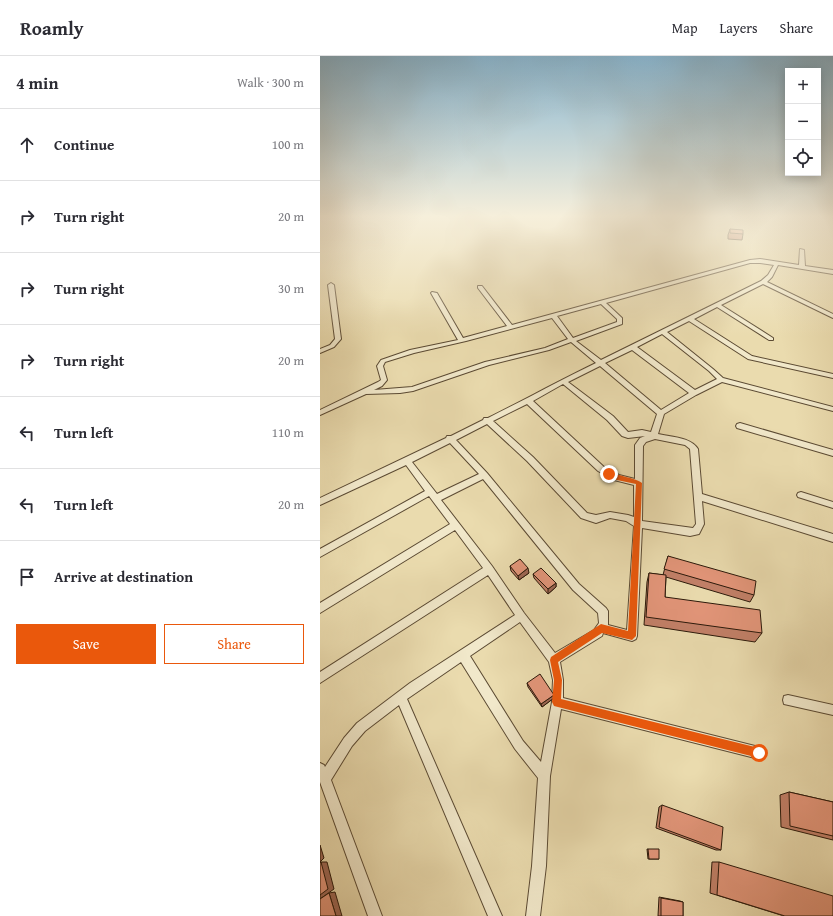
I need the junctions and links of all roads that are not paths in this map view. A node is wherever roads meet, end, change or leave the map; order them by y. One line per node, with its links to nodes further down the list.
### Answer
1 (802, 257): 3 (street)
2 (777, 263): 3 (street); 5 (street); 9 (street)
3 (802, 267): 4 (street)
4 (833, 272)
5 (762, 282): 10 (street); 12 (street)
6 (332, 285): 20 (street)
7 (480, 287): 14 (street)
8 (434, 293): 17 (street)
9 (602, 302): 11 (street); 18 (street)
10 (718, 305): 13 (street); 16 (street)
11 (553, 315): 14 (street); 18 (street)
12 (833, 316)
13 (690, 318): 15 (street); 22 (street)
14 (510, 326): 17 (street)
15 (663, 332): 19 (street); 23 (street)
16 (771, 339)
17 (461, 340): 25 (street)
18 (572, 340): 21 (street); 25 (street)
19 (632, 347): 21 (street); 26 (street)
20 (320, 351)
21 (599, 364): 24 (street); 30 (street)
22 (833, 376)
23 (721, 380): 26 (street); 28 (street)
24 (563, 381): 27 (street); 33 (street)
25 (365, 392): 29 (street)
26 (694, 393): 30 (street)
27 (528, 401): 31 (street); 38 (street)
28 (833, 409)
29 (320, 412)
30 (661, 413): 33 (street)
31 (487, 420): 34 (street); 44 (street)
32 (740, 426): 35 (street)
33 (654, 436): 38 (street); 40 (street)
34 (450, 438): 36 (street); 37 (street)
35 (833, 453)
36 (407, 461): 39 (street); 42 (street)
37 (484, 475): 39 (street); 51 (street)
38 (639, 483): 44 (street)
39 (433, 495): 45 (street); 47 (street)
40 (697, 496): 44 (street); 46 (street)
41 (801, 496): 43 (street)
42 (320, 502)
43 (833, 505)
44 (638, 524): 51 (street)
45 (456, 525): 48 (street); 49 (street)
46 (833, 538)
47 (320, 553)
48 (489, 569): 50 (street); 54 (street)
49 (320, 608)
50 (521, 616): 52 (street); 53 (street)
51 (601, 628): 53 (street)
52 (463, 655): 55 (street); 61 (street)
53 (554, 660): 57 (street)
54 (320, 678)
55 (401, 697): 60 (street); 63 (street)
56 (788, 700): 58 (street)
57 (557, 702): 59 (street); 61 (street)
58 (833, 710)
59 (759, 753)
60 (323, 774): 62 (street)
61 (544, 776): 64 (street)
62 (375, 916)
63 (495, 916)
64 (533, 916)

